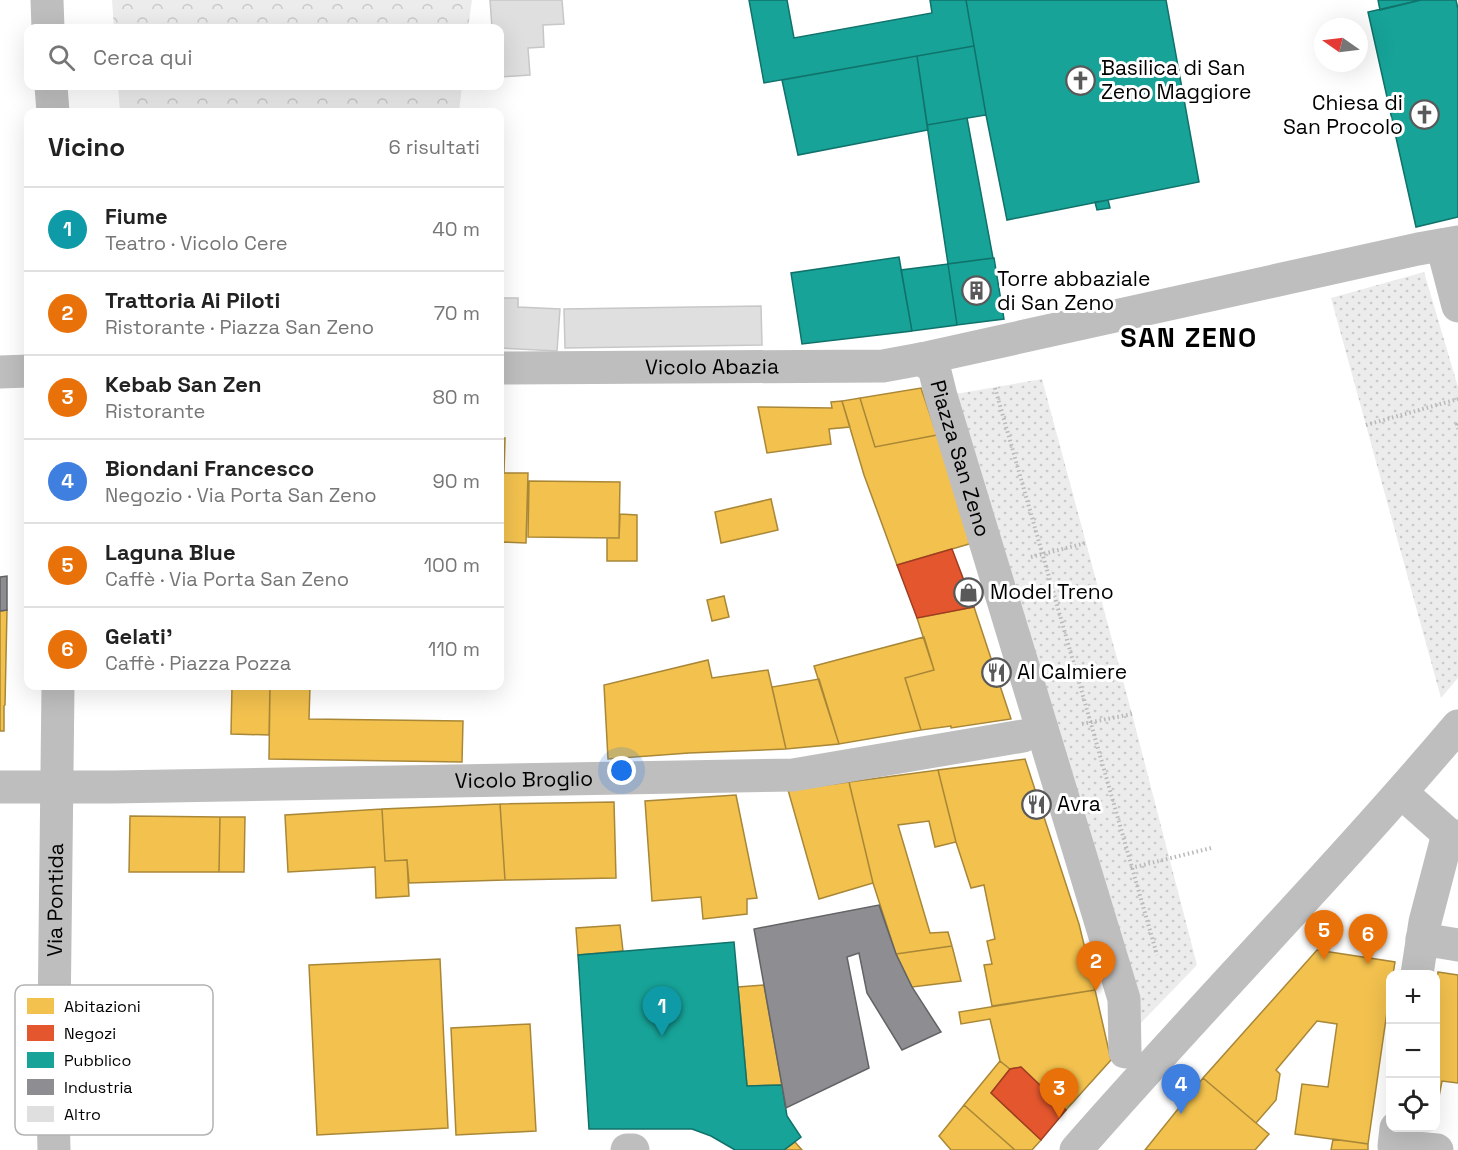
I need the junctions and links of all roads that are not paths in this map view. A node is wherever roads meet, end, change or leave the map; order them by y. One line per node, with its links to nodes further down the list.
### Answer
1 (47, 0): 2 (street)
2 (48, 24)
3 (51, 90): 4 (street)
4 (53, 108)
5 (1439, 245): 6 (street, Piazza San Zeno); 7 (street, Piazza San Zeno)
6 (1458, 306)
7 (921, 358): 8 (street, Vicolo Abazia); 22 (street, Piazza San Zeno)
8 (504, 368)
9 (24, 371): 10 (street)
10 (0, 372)
11 (58, 690): 15 (street, Via Pontida)
12 (1458, 726): 16 (street)
13 (1023, 736): 15 (street, Vicolo Broglio)
14 (0, 787): 15 (street, Vicolo Broglio)
15 (56, 788): 21 (street, Via Pontida)
16 (1402, 792): 17 (street); 28 (street)
17 (1453, 836): 18 (street)
18 (1422, 939): 19 (street); 20 (street)
19 (1458, 945)
20 (1418, 970)
21 (54, 985)
22 (1125, 1052)
23 (1396, 1132): 29 (street)
24 (54, 1135): 25 (street, Via Pontida)
25 (54, 1150)
26 (627, 1150): 27 (street)
27 (633, 1150)
28 (1076, 1150)
29 (1437, 1150)

